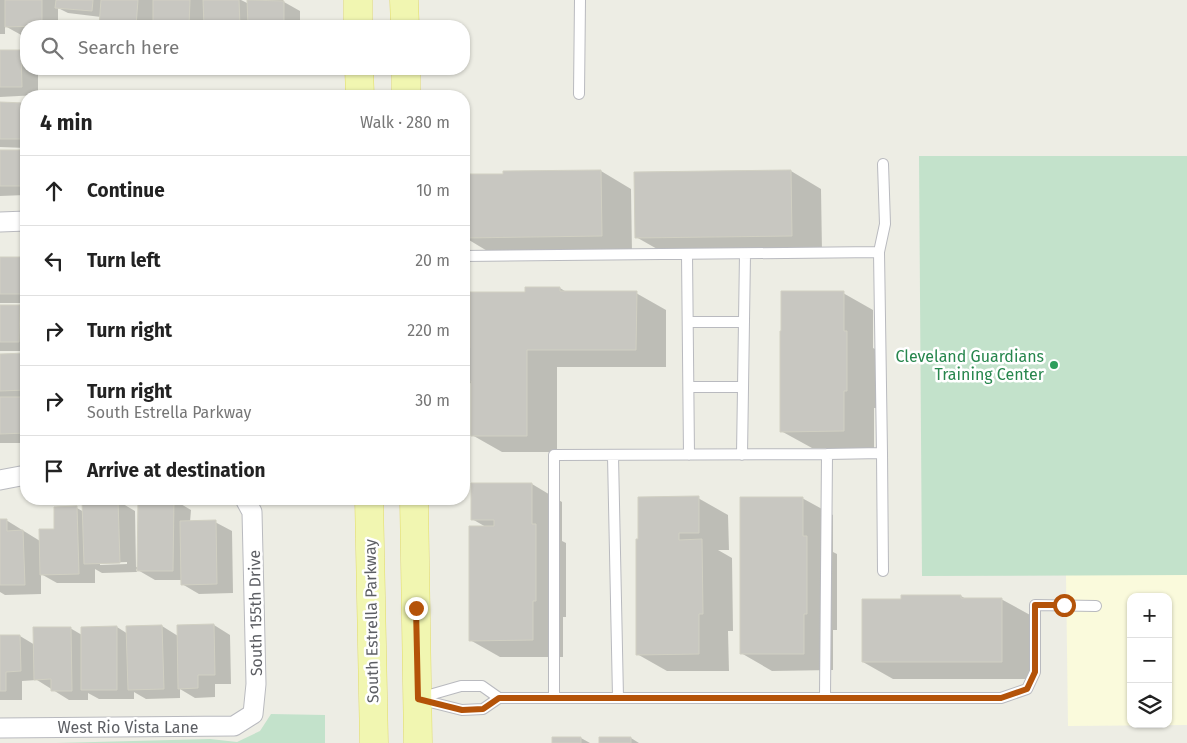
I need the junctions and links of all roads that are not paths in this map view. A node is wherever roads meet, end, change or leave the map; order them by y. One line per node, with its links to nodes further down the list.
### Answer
1 (358, 0): 4 (main road)
2 (404, 0): 5 (main road)
3 (580, 0): 10 (lane)
4 (358, 20)
5 (405, 20)
6 (359, 75): 8 (main road)
7 (406, 75): 9 (main road)
8 (360, 90)
9 (406, 90)
10 (579, 94)
11 (883, 164): 14 (lane)
12 (20, 221): 13 (street)
13 (0, 222)
14 (879, 252): 16 (lane); 22 (lane)
15 (687, 254): 16 (lane); 17 (lane); 18 (lane)
16 (745, 254): 19 (lane)
17 (470, 256)
18 (688, 322): 19 (lane); 20 (lane)
19 (744, 322): 21 (lane)
20 (688, 387): 21 (lane); 24 (lane)
21 (743, 387): 25 (lane)
22 (882, 453): 23 (lane); 32 (lane)
23 (827, 454): 25 (lane); 36 (lane)
24 (689, 455): 25 (lane); 26 (lane)
25 (742, 455)
26 (613, 456): 34 (lane); 35 (lane)
27 (20, 476): 28 (street)
28 (0, 480)
29 (369, 505): 41 (main road, South Estrella Parkway)
30 (414, 505): 38 (main road)
31 (249, 506): 39 (street, South 155th Drive)
32 (883, 571)
33 (1096, 606): 36 (lane)
34 (554, 697): 35 (lane); 37 (lane)
35 (618, 697): 36 (lane)
36 (825, 697)
37 (499, 698): 38 (lane); 38 (lane)
38 (418, 699): 42 (main road)
39 (253, 714): 40 (street, West Rio Vista Lane)
40 (0, 728)
41 (374, 743)
42 (418, 743)

